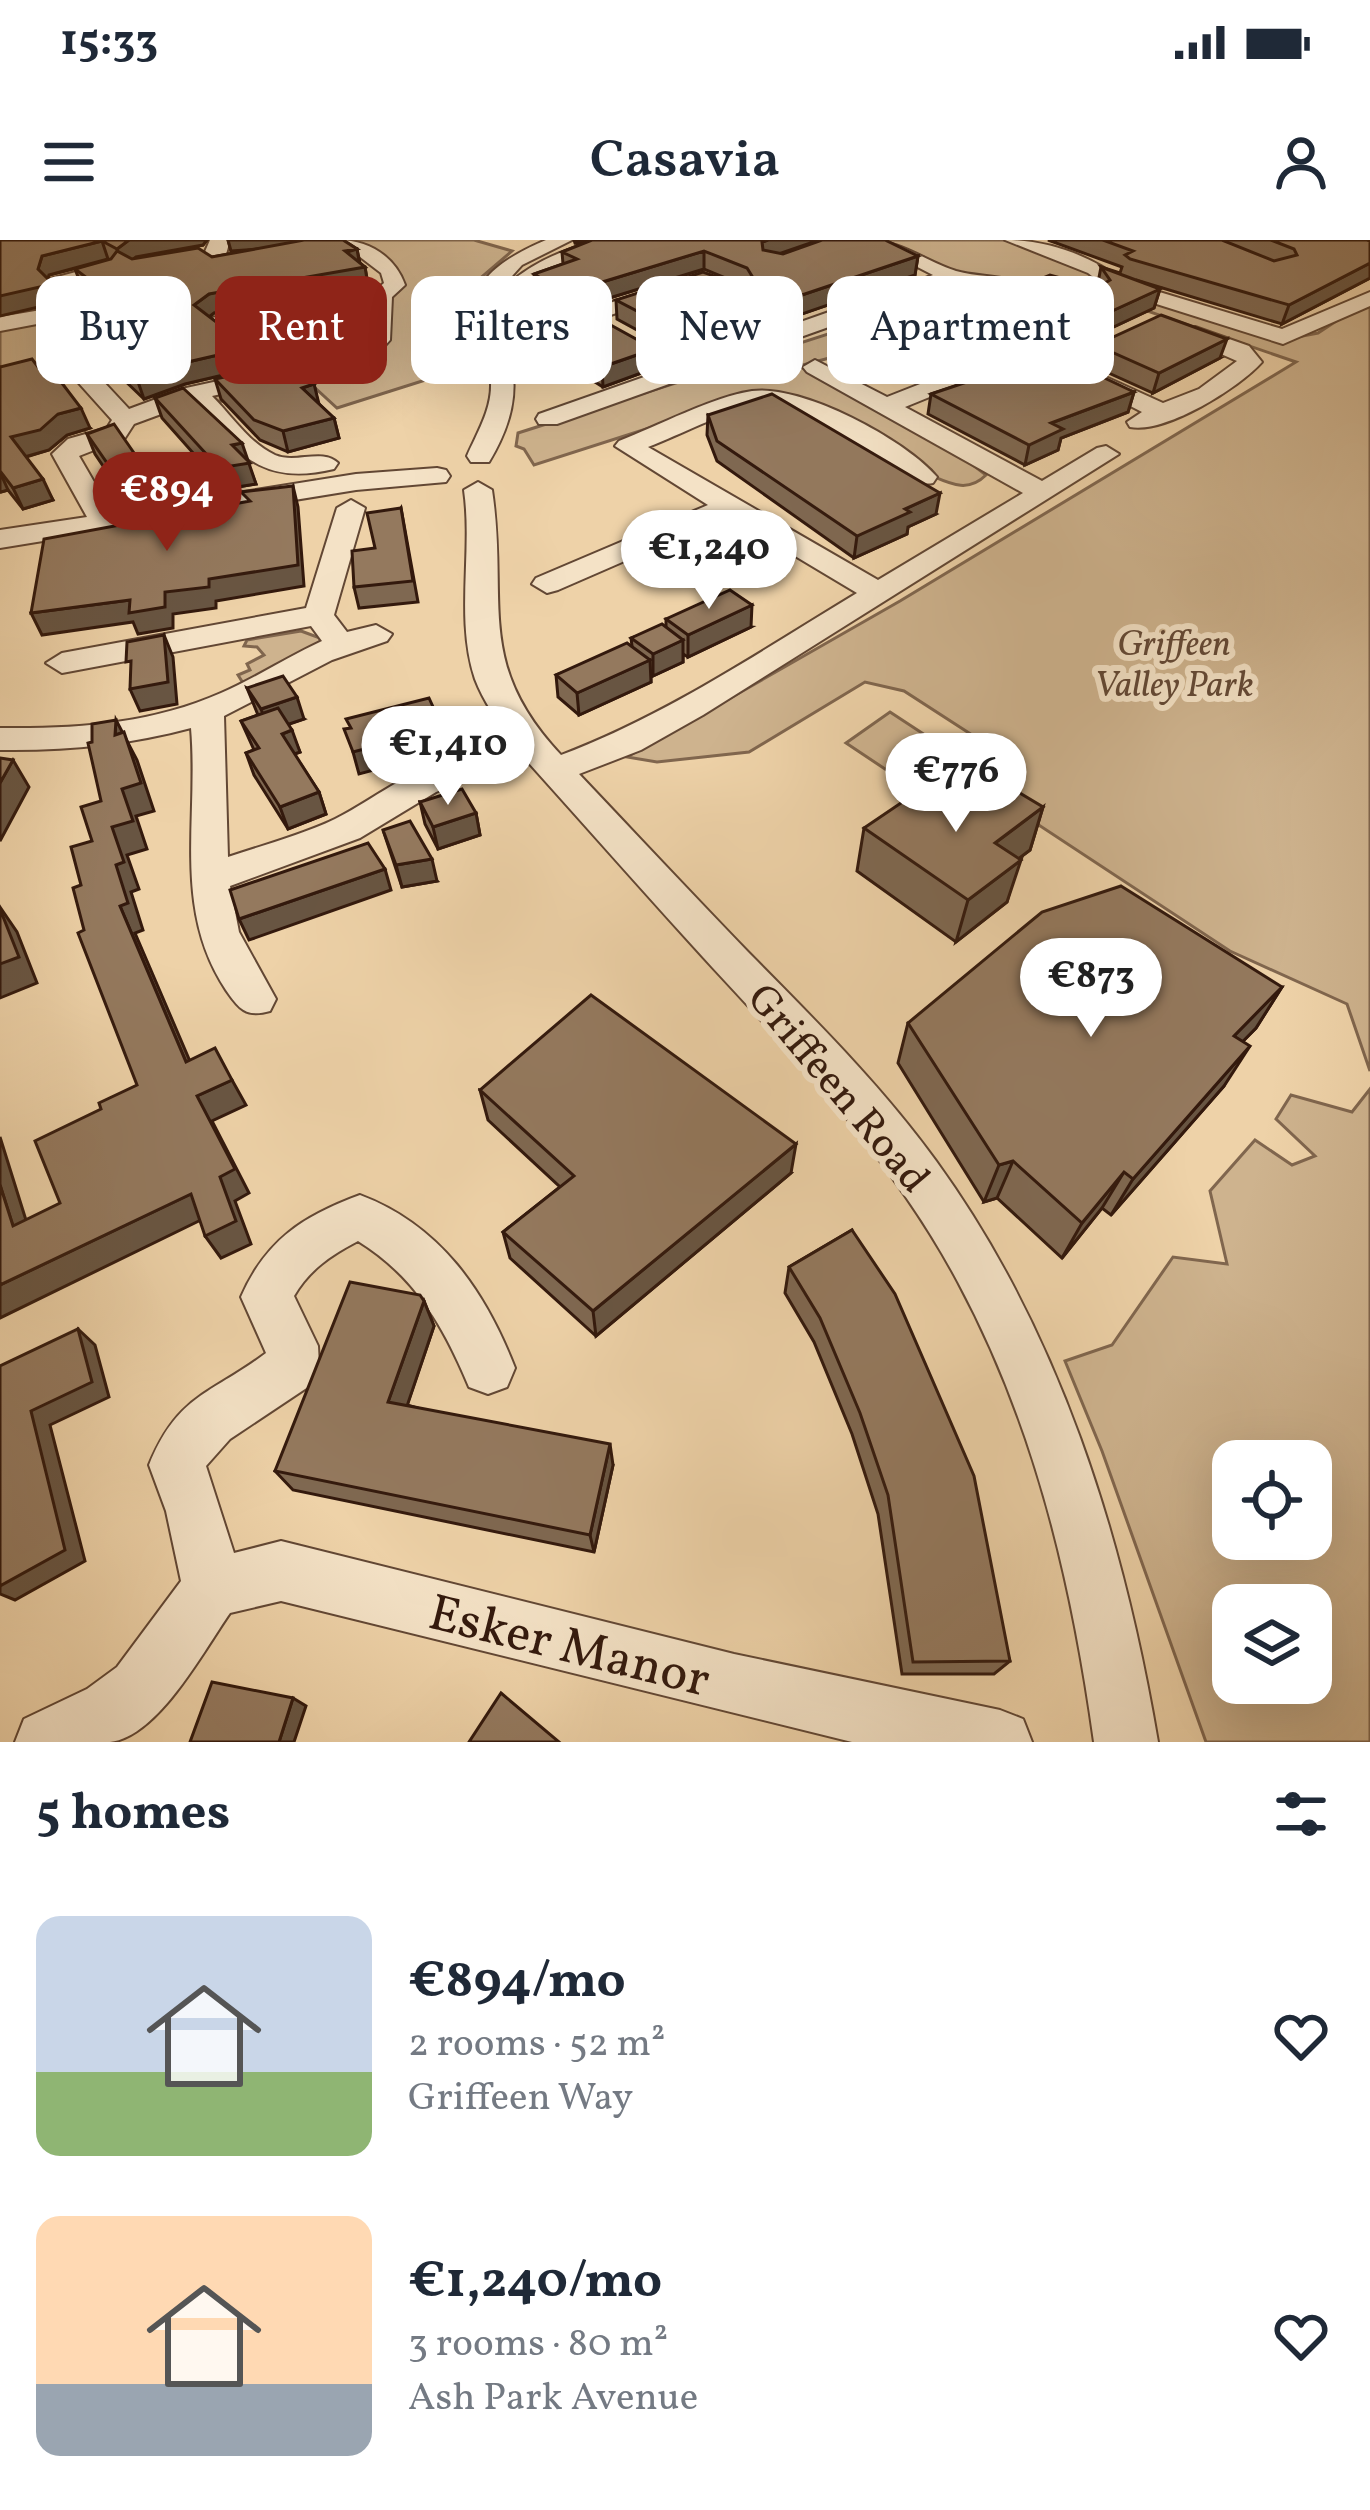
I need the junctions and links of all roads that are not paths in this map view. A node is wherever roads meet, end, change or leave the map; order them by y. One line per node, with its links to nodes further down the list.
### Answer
1 (338, 240): 7 (street)
2 (348, 240): 25 (street)
3 (562, 240): 12 (street, Griffeen Road)
4 (616, 240): 13 (street)
5 (875, 240): 14 (street)
6 (1015, 240): 15 (street)
7 (329, 242)
8 (287, 252): 10 (street)
9 (187, 256): 10 (street)
10 (216, 260)
11 (109, 269): 17 (street)
12 (499, 276)
13 (533, 276)
14 (950, 276)
15 (1369, 292)
16 (1121, 307): 23 (street)
17 (0, 324)
18 (815, 367): 26 (street)
19 (86, 384): 28 (street)
20 (502, 384): 31 (street, Griffeen Road)
21 (643, 384): 27 (street)
22 (942, 384): 26 (street)
23 (1093, 384)
24 (283, 389): 25 (street)
25 (203, 400): 28 (street); 30 (street)
26 (885, 406): 33 (street)
27 (555, 413)
28 (125, 419): 36 (street)
29 (1106, 454): 33 (street)
30 (336, 460)
31 (481, 473): 36 (street); 47 (street, Griffeen Road)
32 (924, 477): 34 (street)
33 (1040, 491): 39 (street)
34 (728, 506): 38 (street); 39 (street)
35 (351, 508): 40 (street)
36 (104, 522): 37 (street)
37 (0, 539)
38 (547, 584)
39 (880, 594): 47 (street)
40 (319, 615): 42 (street); 43 (street)
41 (376, 634): 42 (street)
42 (342, 645): 44 (street)
43 (62, 663)
44 (207, 712): 45 (street); 48 (street)
45 (0, 739)
46 (468, 767): 48 (street)
47 (556, 770): 54 (street, Griffeen Road)
48 (208, 879): 49 (street)
49 (255, 999)
50 (488, 1368): 51 (street)
51 (212, 1588): 52 (street); 53 (street, Esker Manor)
52 (47, 1742)
53 (1000, 1742)
54 (1126, 1742)

